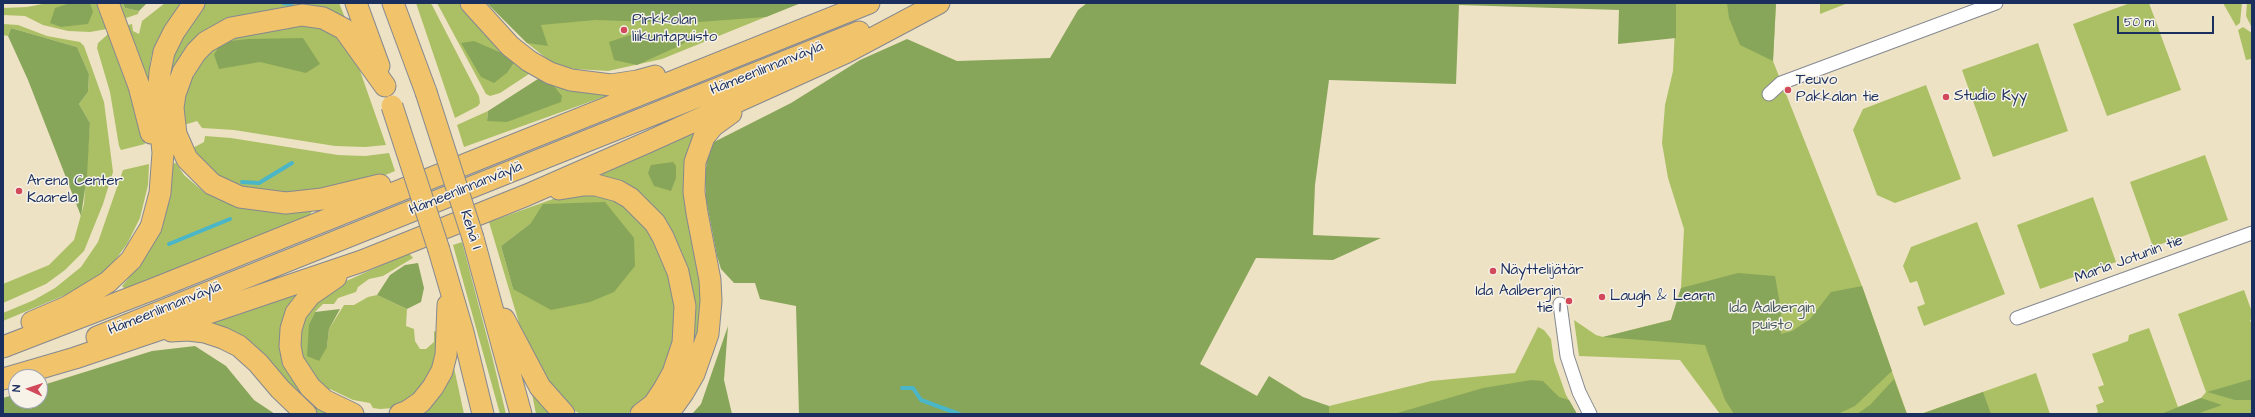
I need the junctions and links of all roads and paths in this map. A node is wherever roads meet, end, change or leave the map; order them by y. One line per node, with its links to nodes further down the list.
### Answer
1 (108, 3): 14 (highway)
2 (194, 3): 14 (highway)
3 (356, 3): 12 (highway)
4 (393, 3): 20 (highway, Kehä I, bridge)
5 (471, 3): 10 (highway)
6 (869, 3): 10 (highway, Hämeenlinnanväylä)
7 (930, 3): 26 (highway, Hämeenlinnanväylä)
8 (939, 3): 11 (highway)
9 (1996, 3): 13 (street)
10 (771, 41): 15 (highway, Hämeenlinnanväylä)
11 (785, 81): 16 (highway); 34 (highway)
12 (385, 86): 15 (highway); 19 (highway, bridge)
13 (1769, 94)
14 (161, 176): 24 (highway)
15 (414, 184): 25 (highway, Hämeenlinnanväylä)
16 (527, 195): 18 (highway); 33 (highway)
17 (2252, 233): 22 (street, Maria Jotunin tie)
18 (362, 261): 23 (highway); 28 (highway)
19 (448, 281): 29 (highway); 30 (highway)
20 (488, 290): 31 (highway, Kehä I); 32 (highway)
21 (1560, 304): 35 (street)
22 (2017, 318)
23 (147, 334): 26 (highway); 27 (highway)
24 (3, 338)
25 (3, 347)
26 (3, 378)
27 (306, 414)
28 (353, 414)
29 (400, 414)
30 (483, 414)
31 (521, 414)
32 (564, 414)
33 (641, 414)
34 (668, 414)
35 (1590, 414)

